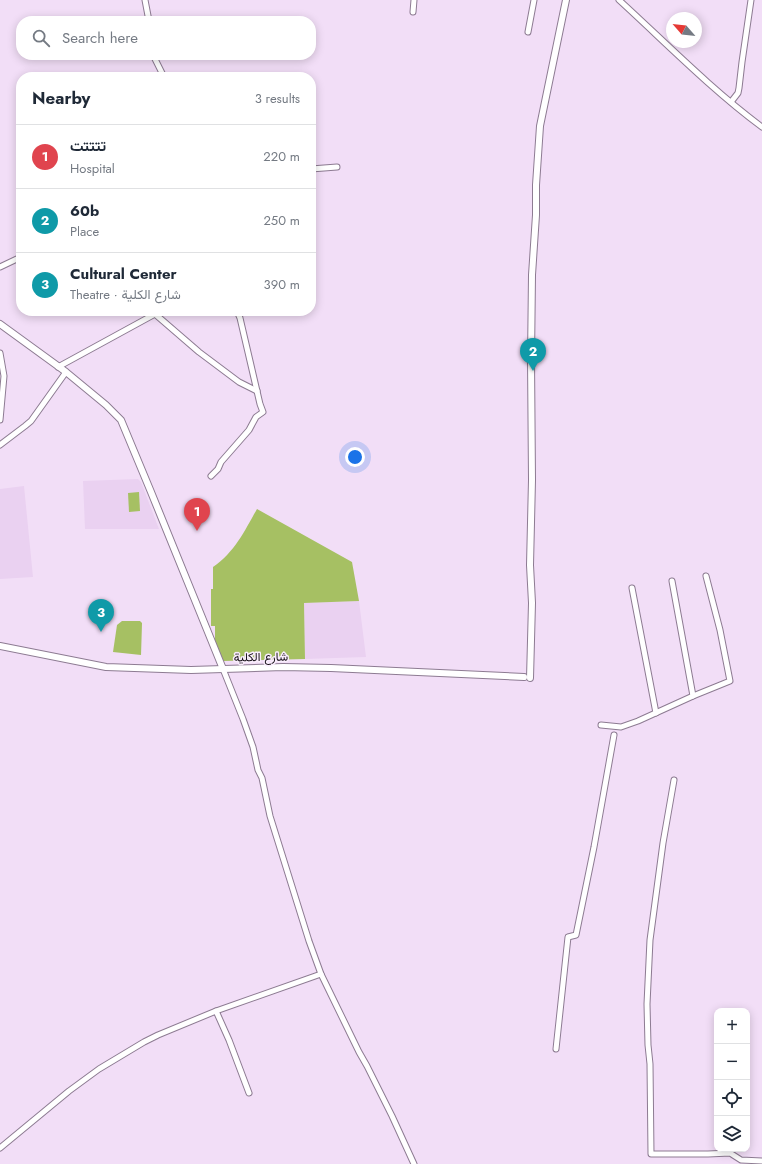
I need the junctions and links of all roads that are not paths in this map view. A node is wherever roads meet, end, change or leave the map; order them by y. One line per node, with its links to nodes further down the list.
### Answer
1 (145, 0): 8 (street)
2 (414, 0): 7 (street)
3 (534, 0): 9 (street)
4 (566, 0): 33 (street, شارع الكلية)
5 (619, 0): 12 (street)
6 (751, 0): 12 (street)
7 (413, 12)
8 (148, 16)
9 (528, 32)
10 (156, 60): 11 (street)
11 (162, 72)
12 (732, 102): 13 (street)
13 (762, 127)
14 (337, 167): 15 (street)
15 (316, 169)
16 (16, 260): 17 (street)
17 (0, 267)
18 (150, 316): 23 (street)
19 (158, 316): 25 (street)
20 (239, 316): 25 (street)
21 (0, 326): 23 (street)
22 (0, 353): 26 (street)
23 (58, 367): 24 (street)
24 (66, 372): 27 (street); 33 (street)
25 (256, 391): 28 (street)
26 (0, 420)
27 (0, 445)
28 (211, 476)
29 (706, 576): 34 (street)
30 (672, 581): 34 (street)
31 (632, 588): 35 (street)
32 (0, 646): 33 (street, شارع الكلية)
33 (223, 669): 39 (street)
34 (693, 696): 35 (street)
35 (656, 713): 36 (street)
36 (601, 725)
37 (614, 735): 41 (street)
38 (674, 780): 44 (street)
39 (321, 974): 40 (street); 45 (street)
40 (216, 1011): 42 (street); 43 (street)
41 (556, 1049)
42 (249, 1093)
43 (0, 1148)
44 (762, 1161)
45 (414, 1164)

